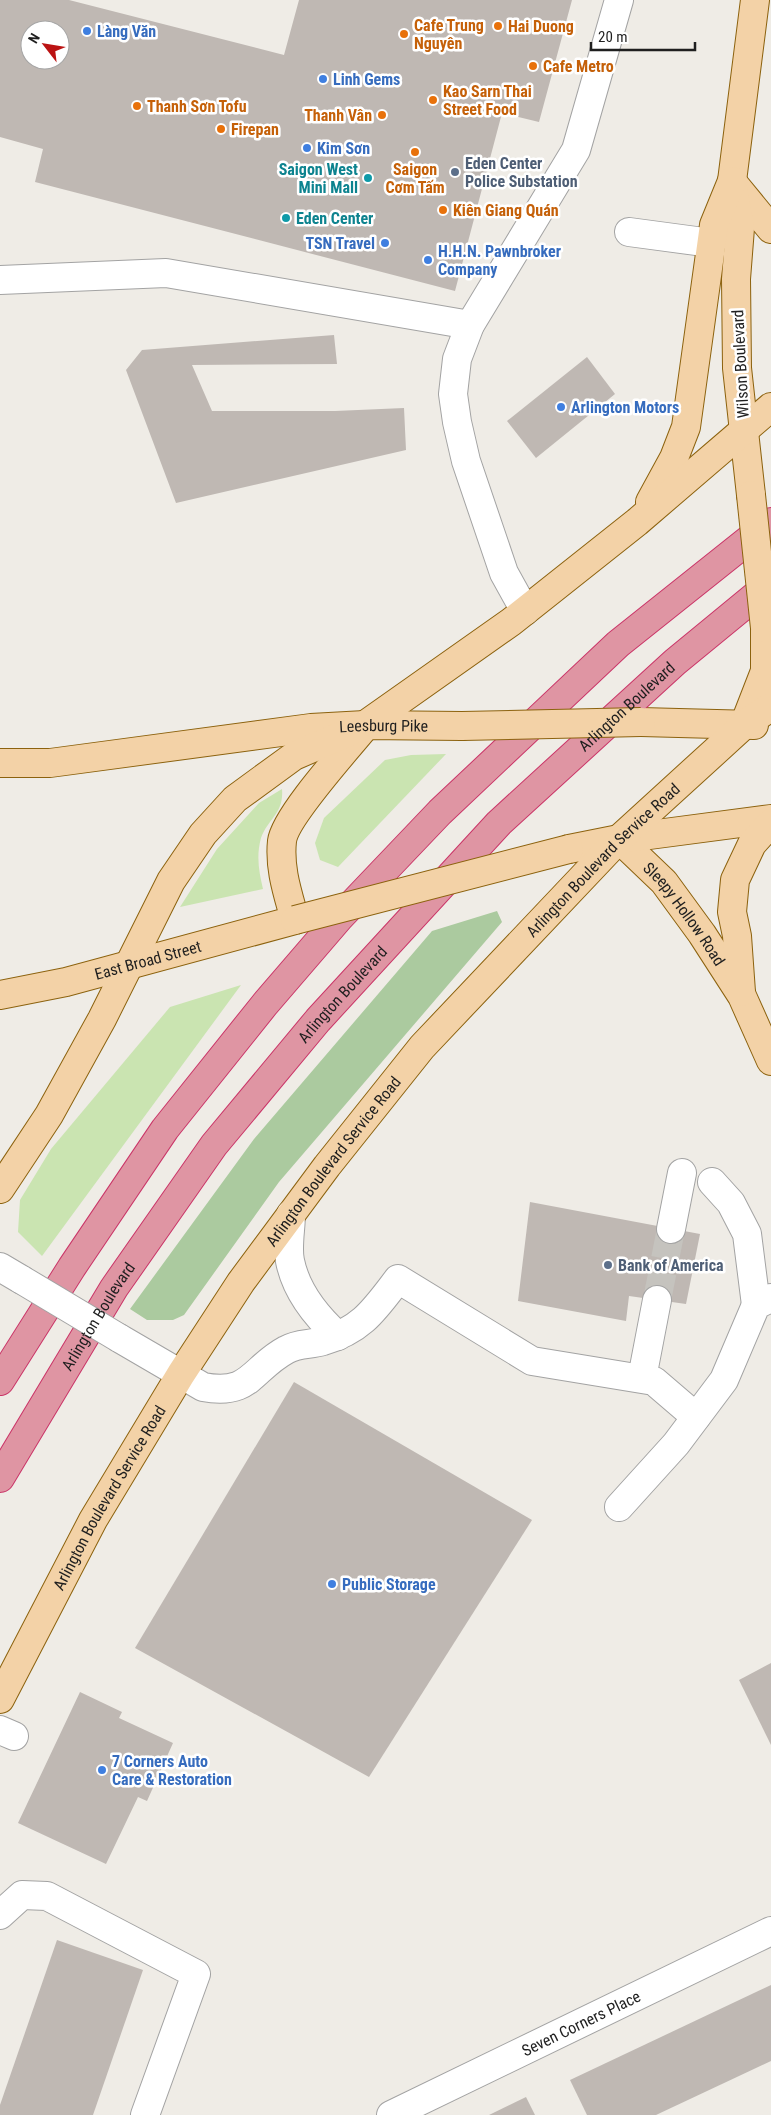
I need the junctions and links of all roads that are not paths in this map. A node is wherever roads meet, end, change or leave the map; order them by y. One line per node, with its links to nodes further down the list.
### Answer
1 (619, 0): 8 (street)
2 (755, 0): 3 (main road, Wilson Boulevard)
3 (732, 181): 4 (main road); 6 (main road); 10 (main road, Wilson Boulevard)
4 (771, 229)
5 (629, 232): 6 (street)
6 (711, 243): 11 (main road)
7 (0, 280): 8 (street)
8 (470, 325): 14 (street)
9 (771, 407): 10 (main road)
10 (743, 430): 11 (main road); 16 (main road, Wilson Boulevard, bridge)
11 (637, 522): 14 (main road)
12 (771, 522): 42 (highway)
13 (771, 583): 44 (highway, Arlington Boulevard)
14 (525, 611): 18 (main road)
15 (771, 707): 16 (main road, Arlington Boulevard Service Road)
16 (744, 725): 17 (main road, Leesburg Pike); 18 (main road, Leesburg Pike, bridge); 24 (main road, Arlington Boulevard Service Road)
17 (771, 725)
18 (365, 726): 19 (main road, Leesburg Pike); 25 (main road); 26 (main road)
19 (50, 762): 20 (main road, Leesburg Pike); 21 (main road)
20 (0, 763)
21 (0, 777)
22 (771, 819): 24 (main road)
23 (771, 823): 28 (main road, Sleepy Hollow Road)
24 (619, 838): 25 (main road, bridge); 28 (main road, Sleepy Hollow Road); 34 (main road, Arlington Boulevard Service Road)
25 (295, 920): 26 (main road, East Broad Street)
26 (129, 965): 27 (main road, East Broad Street); 30 (main road)
27 (0, 994)
28 (742, 996): 29 (main road, Sleepy Hollow Road)
29 (771, 1061)
30 (10, 1159): 33 (main road)
31 (682, 1173): 35 (street)
32 (712, 1182): 38 (street)
33 (0, 1189)
34 (291, 1214): 39 (street); 40 (main road, Arlington Boulevard Service Road)
35 (671, 1229)
36 (11, 1273): 40 (street, bridge)
37 (658, 1300): 41 (street)
38 (763, 1301): 43 (street)
39 (338, 1336): 40 (street); 41 (street)
40 (181, 1374): 46 (main road, Arlington Boulevard Service Road)
41 (642, 1378): 43 (street)
42 (0, 1380)
43 (696, 1417): 45 (street)
44 (0, 1478)
45 (619, 1506)
46 (0, 1699)
47 (0, 1915): 49 (street)
48 (771, 1931): 50 (street, Seven Corners Place)
49 (145, 2115)
50 (391, 2115)

